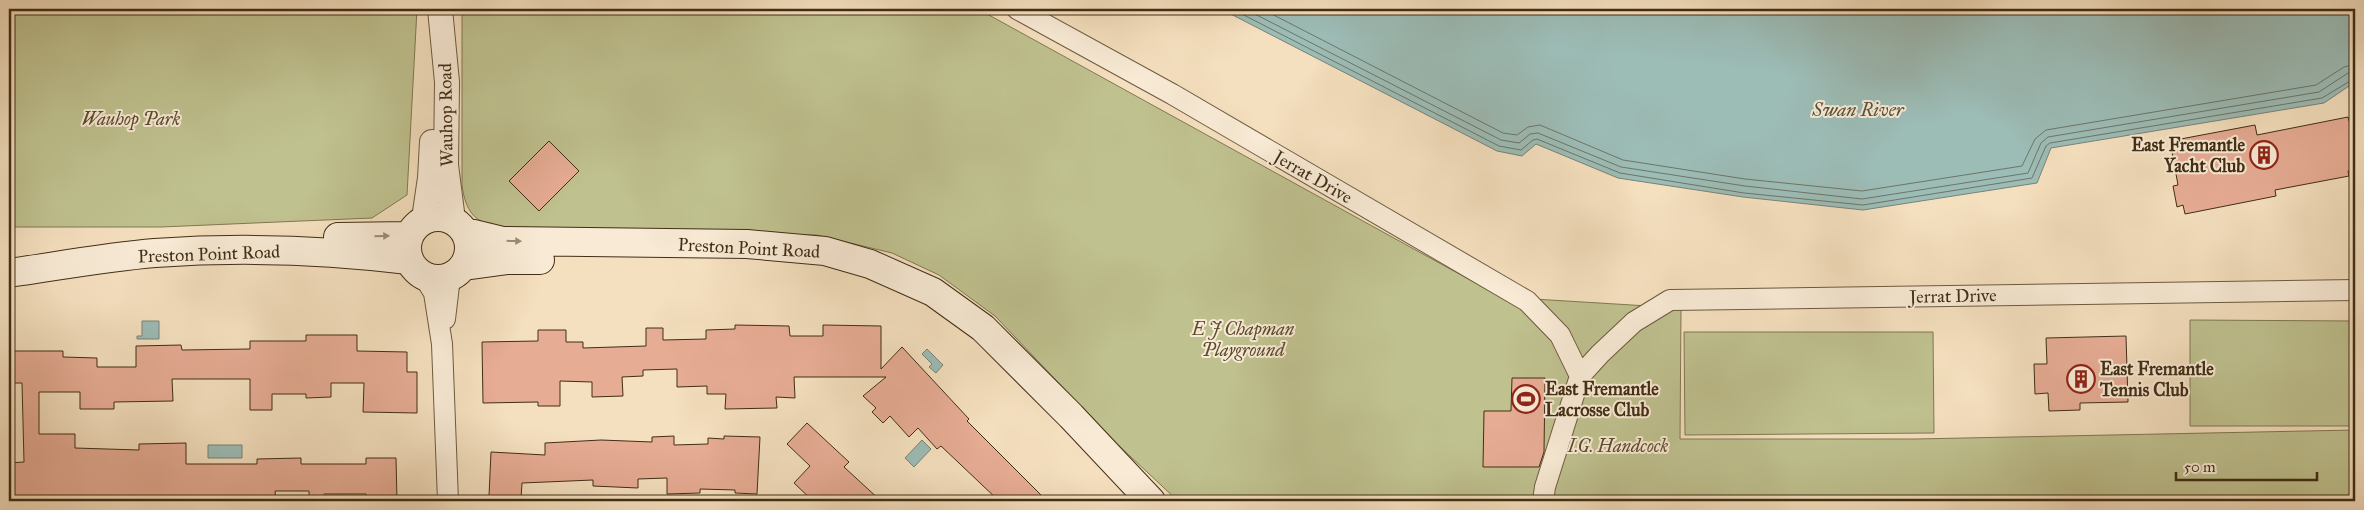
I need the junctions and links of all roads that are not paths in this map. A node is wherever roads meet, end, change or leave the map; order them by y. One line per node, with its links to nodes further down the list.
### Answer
1 (440, 9): 3 (street, Wauhop Road); 4 (street, Wauhop Road)
2 (1017, 9): 10 (street, Jerrat Drive)
3 (460, 226): 4 (main road); 6 (main road); 13 (main road, Preston Point Road, one-way to 13)
4 (417, 248): 5 (main road, Preston Point Road, one-way to 4); 6 (main road); 7 (main road, Preston Point Road); 9 (street)
5 (9, 259)
6 (457, 271): 9 (street); 12 (main road, Preston Point Road)
7 (9, 273)
8 (2355, 290): 10 (street, Jerrat Drive)
9 (442, 344): 11 (street)
10 (1580, 376): 14 (street, Jerrat Drive)
11 (448, 501)
12 (1134, 501)
13 (1152, 501)
14 (1543, 501)

